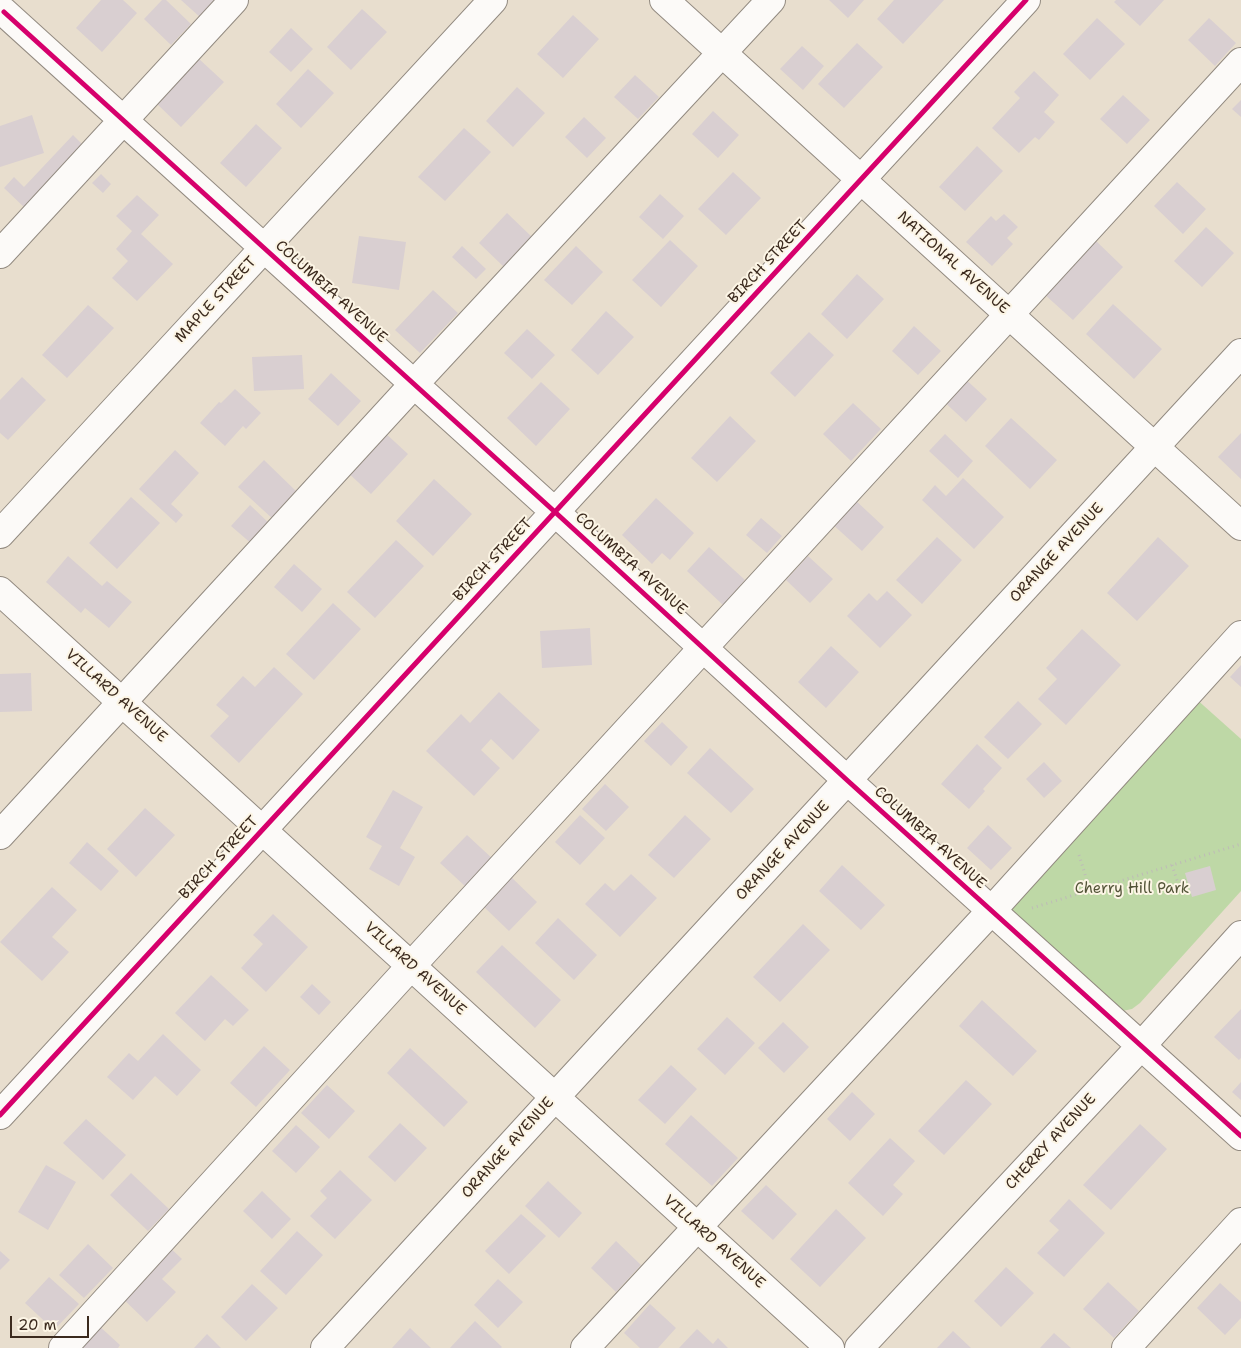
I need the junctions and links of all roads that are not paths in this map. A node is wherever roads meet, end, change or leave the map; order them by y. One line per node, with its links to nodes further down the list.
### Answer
1 (234, 0): 9 (street)
2 (493, 0): 11 (street, MAPLE STREET)
3 (664, 0): 7 (street, NATIONAL AVENUE)
4 (771, 0): 7 (street)
5 (1026, 0): 10 (street, BIRCH STREET)
6 (6, 9): 9 (street, COLUMBIA AVENUE)
7 (723, 53): 10 (street, NATIONAL AVENUE); 15 (street)
8 (1241, 62): 13 (street)
9 (123, 120): 11 (street, COLUMBIA AVENUE); 12 (street)
10 (861, 179): 13 (street, NATIONAL AVENUE); 17 (street, BIRCH STREET)
11 (264, 248): 15 (street, COLUMBIA AVENUE); 19 (street, MAPLE STREET)
12 (0, 254)
13 (1009, 314): 16 (street, NATIONAL AVENUE); 22 (street)
14 (1241, 353): 16 (street, ORANGE AVENUE)
15 (414, 384): 17 (street, COLUMBIA AVENUE); 23 (street)
16 (1154, 447): 18 (street, NATIONAL AVENUE); 24 (street, ORANGE AVENUE)
17 (555, 512): 22 (street, COLUMBIA AVENUE); 25 (street, BIRCH STREET)
18 (1241, 526)
19 (0, 534)
20 (0, 590): 23 (street, VILLARD AVENUE)
21 (1241, 635): 27 (street)
22 (703, 648): 24 (street, COLUMBIA AVENUE); 29 (street)
23 (123, 702): 25 (street, VILLARD AVENUE); 26 (street)
24 (848, 780): 27 (street, COLUMBIA AVENUE); 31 (street, ORANGE AVENUE)
25 (262, 830): 29 (street, VILLARD AVENUE); 32 (street, BIRCH STREET)
26 (0, 835)
27 (992, 910): 30 (street, COLUMBIA AVENUE); 35 (street)
28 (1241, 935): 30 (street, CHERRY AVENUE)
29 (411, 966): 31 (street, VILLARD AVENUE); 36 (street)
30 (1142, 1045): 33 (street, COLUMBIA AVENUE); 40 (street, CHERRY AVENUE)
31 (555, 1097): 35 (street, VILLARD AVENUE); 37 (street, ORANGE AVENUE)
32 (0, 1115)
33 (1241, 1136)
34 (1241, 1222): 41 (street)
35 (698, 1227): 38 (street); 39 (street, VILLARD AVENUE)
36 (63, 1348)
37 (325, 1348)
38 (585, 1348)
39 (830, 1348)
40 (859, 1348)
41 (1126, 1348)

